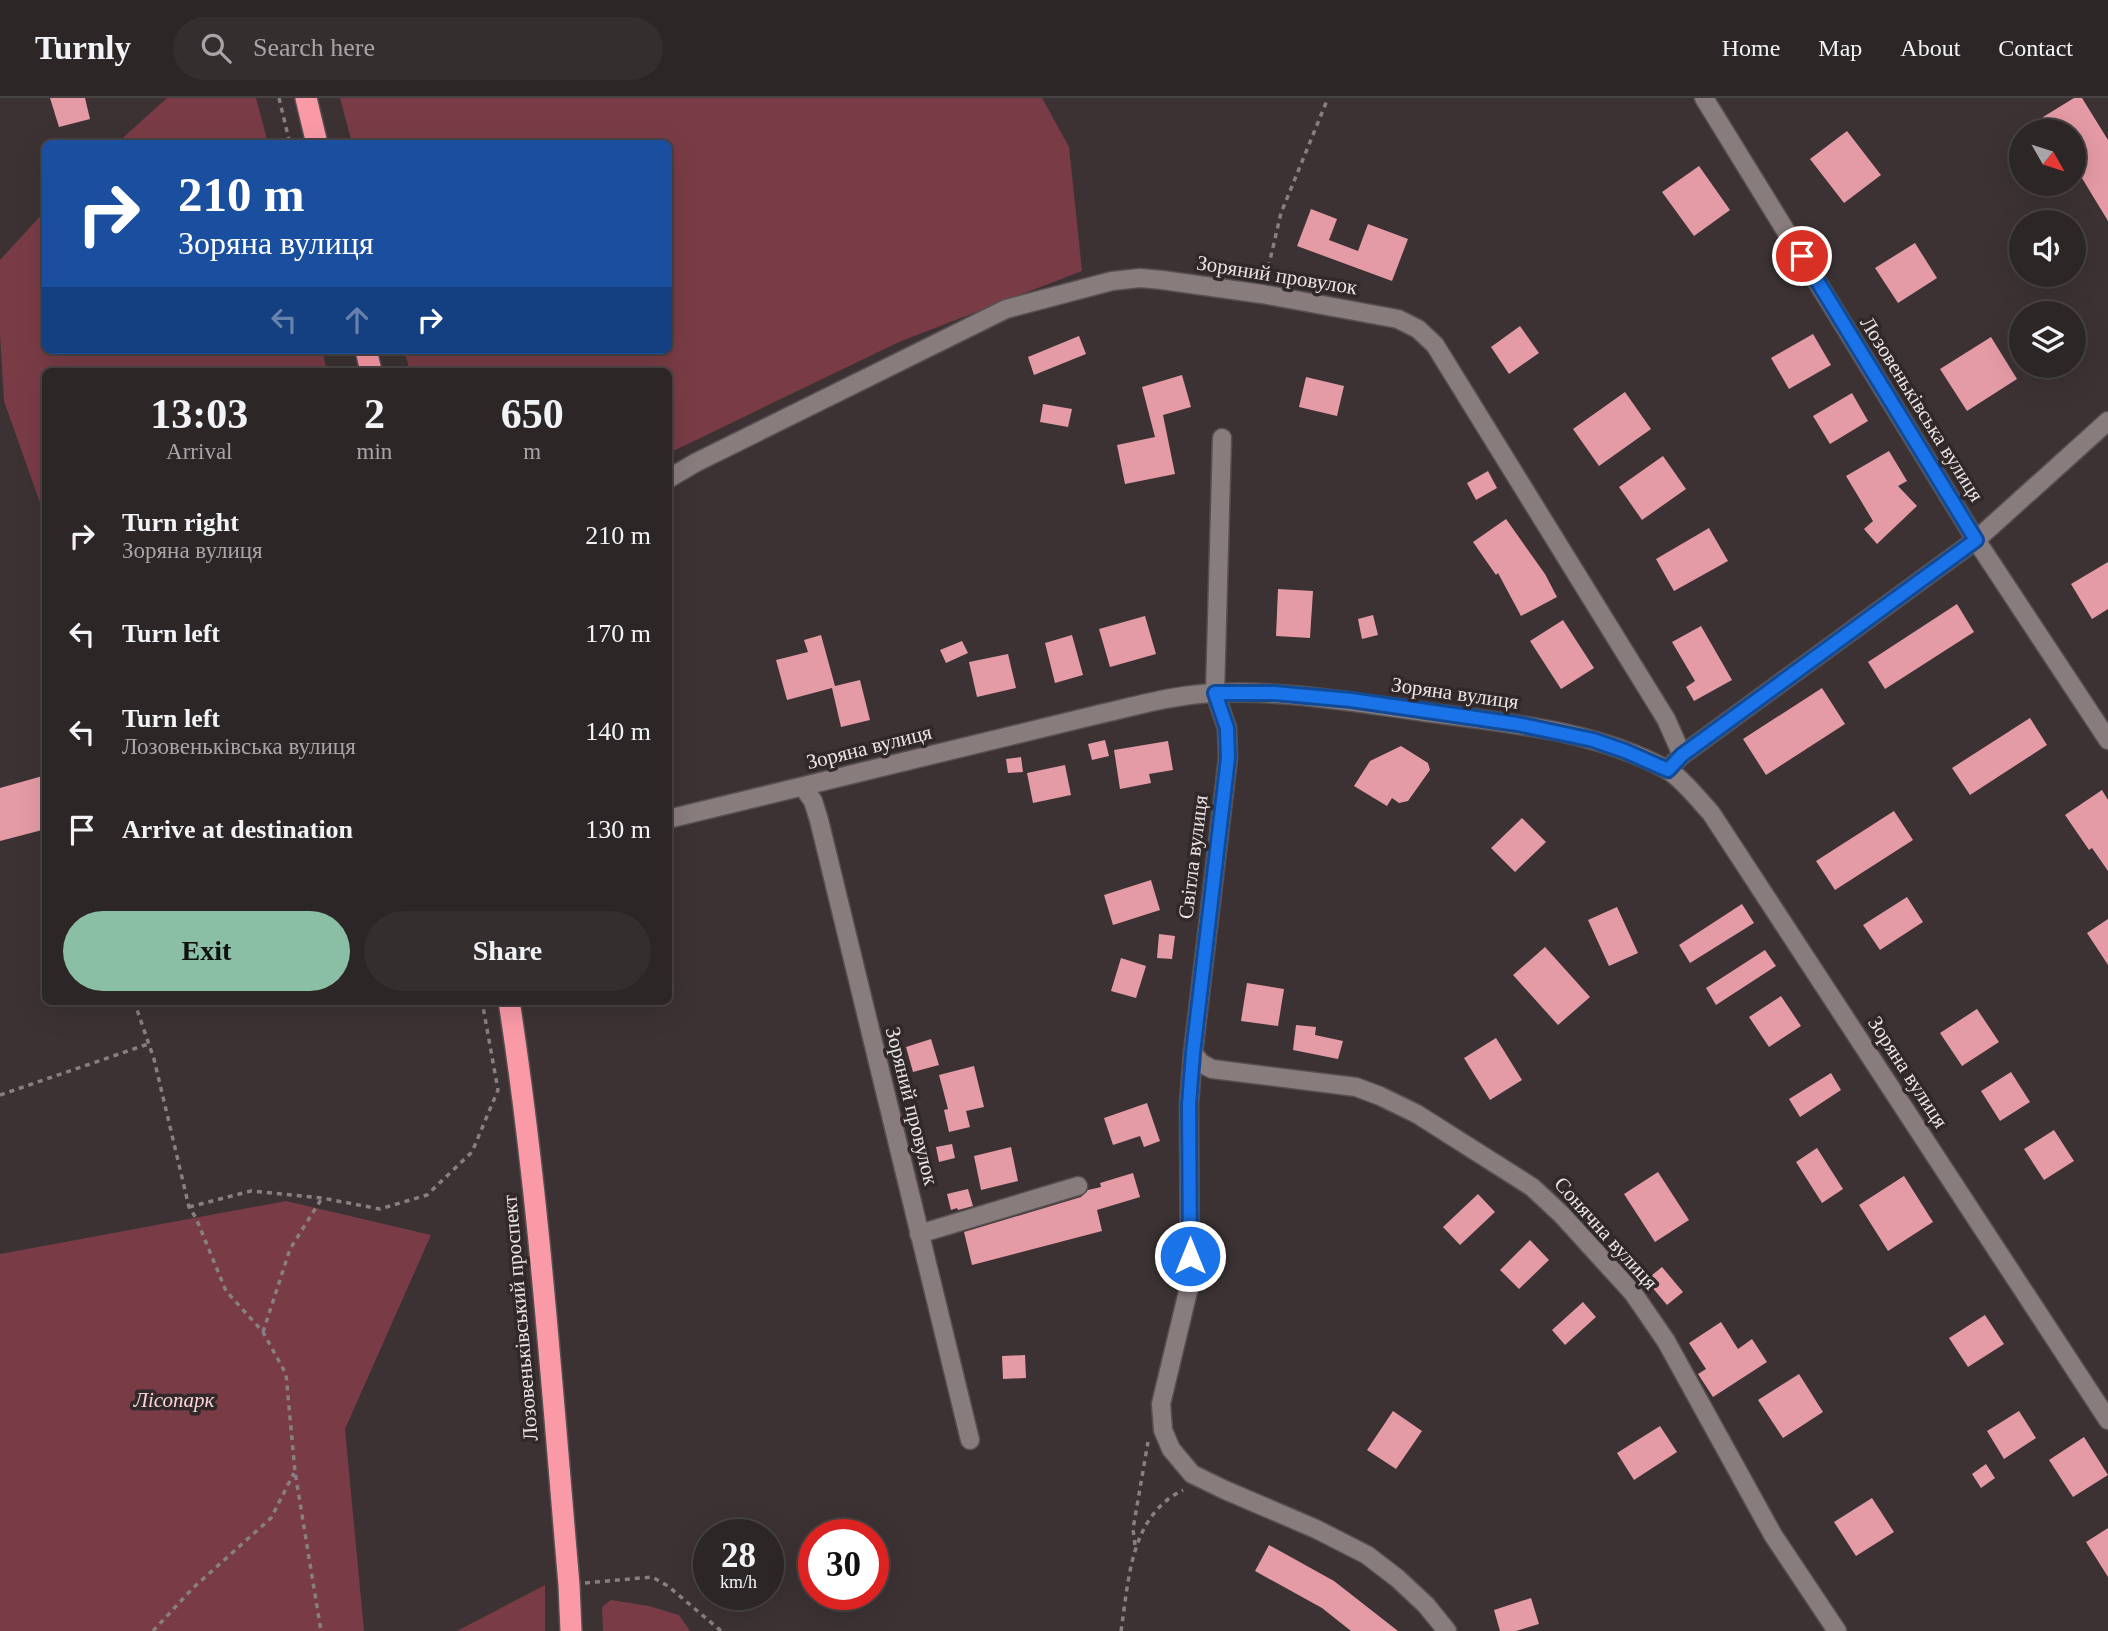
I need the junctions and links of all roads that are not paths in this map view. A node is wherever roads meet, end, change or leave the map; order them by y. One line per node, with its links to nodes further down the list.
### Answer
1 (306, 98): 3 (highway)
2 (1704, 98): 7 (street, Лозовеньківська вулиця)
3 (316, 140)
4 (2108, 421): 7 (street)
5 (1222, 438): 8 (street, Світла вулиця)
6 (672, 477): 10 (street, Зоряний провулок)
7 (1976, 540): 9 (street, Лозовеньківська вулиця); 10 (street)
8 (1215, 693): 11 (street, Зоряна вулиця); 12 (street, Зоряна вулиця); 15 (street, Світла вулиця)
9 (2108, 740)
10 (1682, 755): 11 (street)
11 (1668, 770): 18 (street, Зоряна вулиця)
12 (803, 786): 13 (street, Зоряна вулиця); 17 (street, Зоряний провулок)
13 (672, 818)
14 (510, 1005): 20 (highway, Лозовеньківський проспект)
15 (1193, 1053): 21 (street, Світла вулиця); 22 (street, Сонячна вулиця)
16 (1078, 1186): 17 (street)
17 (919, 1234): 19 (street, Зоряний провулок)
18 (2108, 1420)
19 (970, 1440)
20 (571, 1631)
21 (1447, 1631)
22 (1837, 1631)

